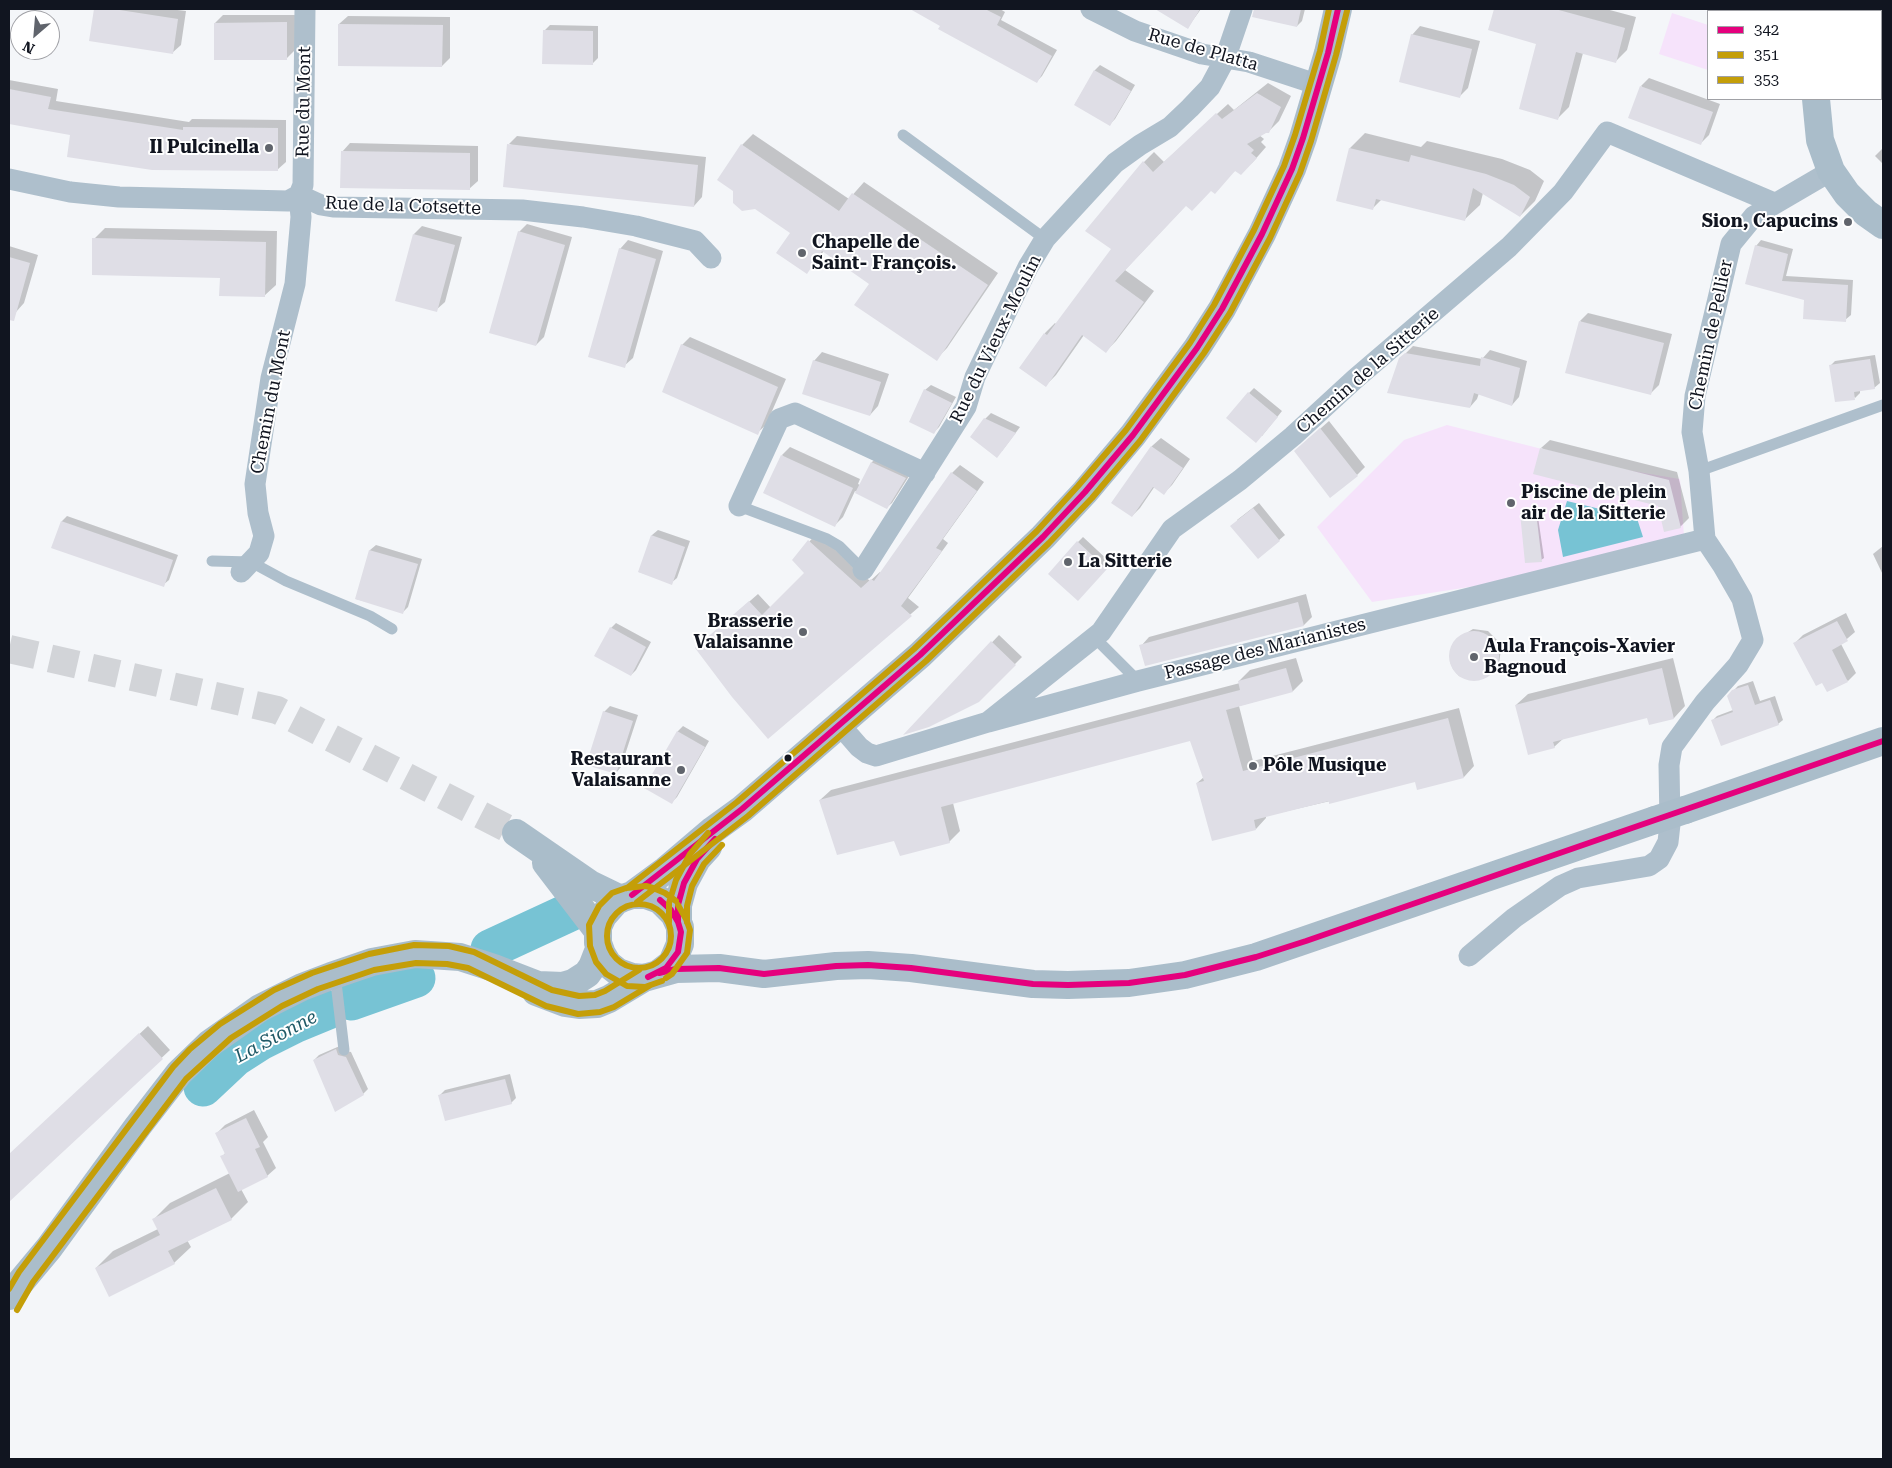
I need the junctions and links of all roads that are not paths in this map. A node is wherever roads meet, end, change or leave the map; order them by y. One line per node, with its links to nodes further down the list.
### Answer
1 (305, 9): 11 (street, Rue du Mont)
2 (1091, 9): 5 (street, Rue de Platta)
3 (1242, 9): 5 (street, Rue du Vieux-Moulin)
4 (1338, 9): 6 (street)
5 (1225, 59): 6 (street, Rue de Platta); 14 (street, Rue du Vieux-Moulin)
6 (1319, 85): 28 (street)
7 (1816, 100): 9 (street)
8 (903, 135): 14 (lane)
9 (1831, 171): 12 (street, Chemin de Pellier); 13 (street)
10 (9, 179): 11 (street)
11 (299, 195): 15 (street, Rue de la Cotsette); 22 (street, Chemin du Mont)
12 (1774, 203): 17 (street, Chemin de Pellier); 25 (street, Chemin de la Sitterie)
13 (1883, 225)
14 (1045, 239): 18 (street, Rue du Vieux-Moulin)
15 (711, 258)
16 (1883, 405): 17 (lane)
17 (1699, 471): 20 (street, Chemin de Pellier)
18 (925, 473): 19 (street); 23 (street, Rue du Vieux-Moulin)
19 (740, 506): 23 (lane)
20 (1704, 539): 26 (street, Passage des Marianistes); 34 (street)
21 (212, 560): 22 (lane)
22 (246, 567): 24 (lane)
23 (863, 570)
24 (392, 629)
25 (1094, 637): 26 (lane); 27 (street, Chemin de la Sitterie)
26 (1138, 681): 27 (street, Passage des Marianistes)
27 (988, 722): 28 (street, Passage des Marianistes)
28 (839, 724): 30 (street)
29 (1883, 741): 36 (street, bridge)
30 (742, 809): 31 (street); 32 (street)
31 (626, 897): 32 (street); 33 (street); 33 (street)
32 (680, 927): 36 (street); 38 (street)
33 (599, 940): 35 (street); 38 (street)
34 (1469, 956)
35 (481, 963): 37 (street); 38 (street)
36 (719, 968): 38 (street)
37 (335, 974): 39 (lane); 40 (street)
38 (652, 975)
39 (344, 1050)
40 (17, 1287): 41 (street)
41 (9, 1306)

